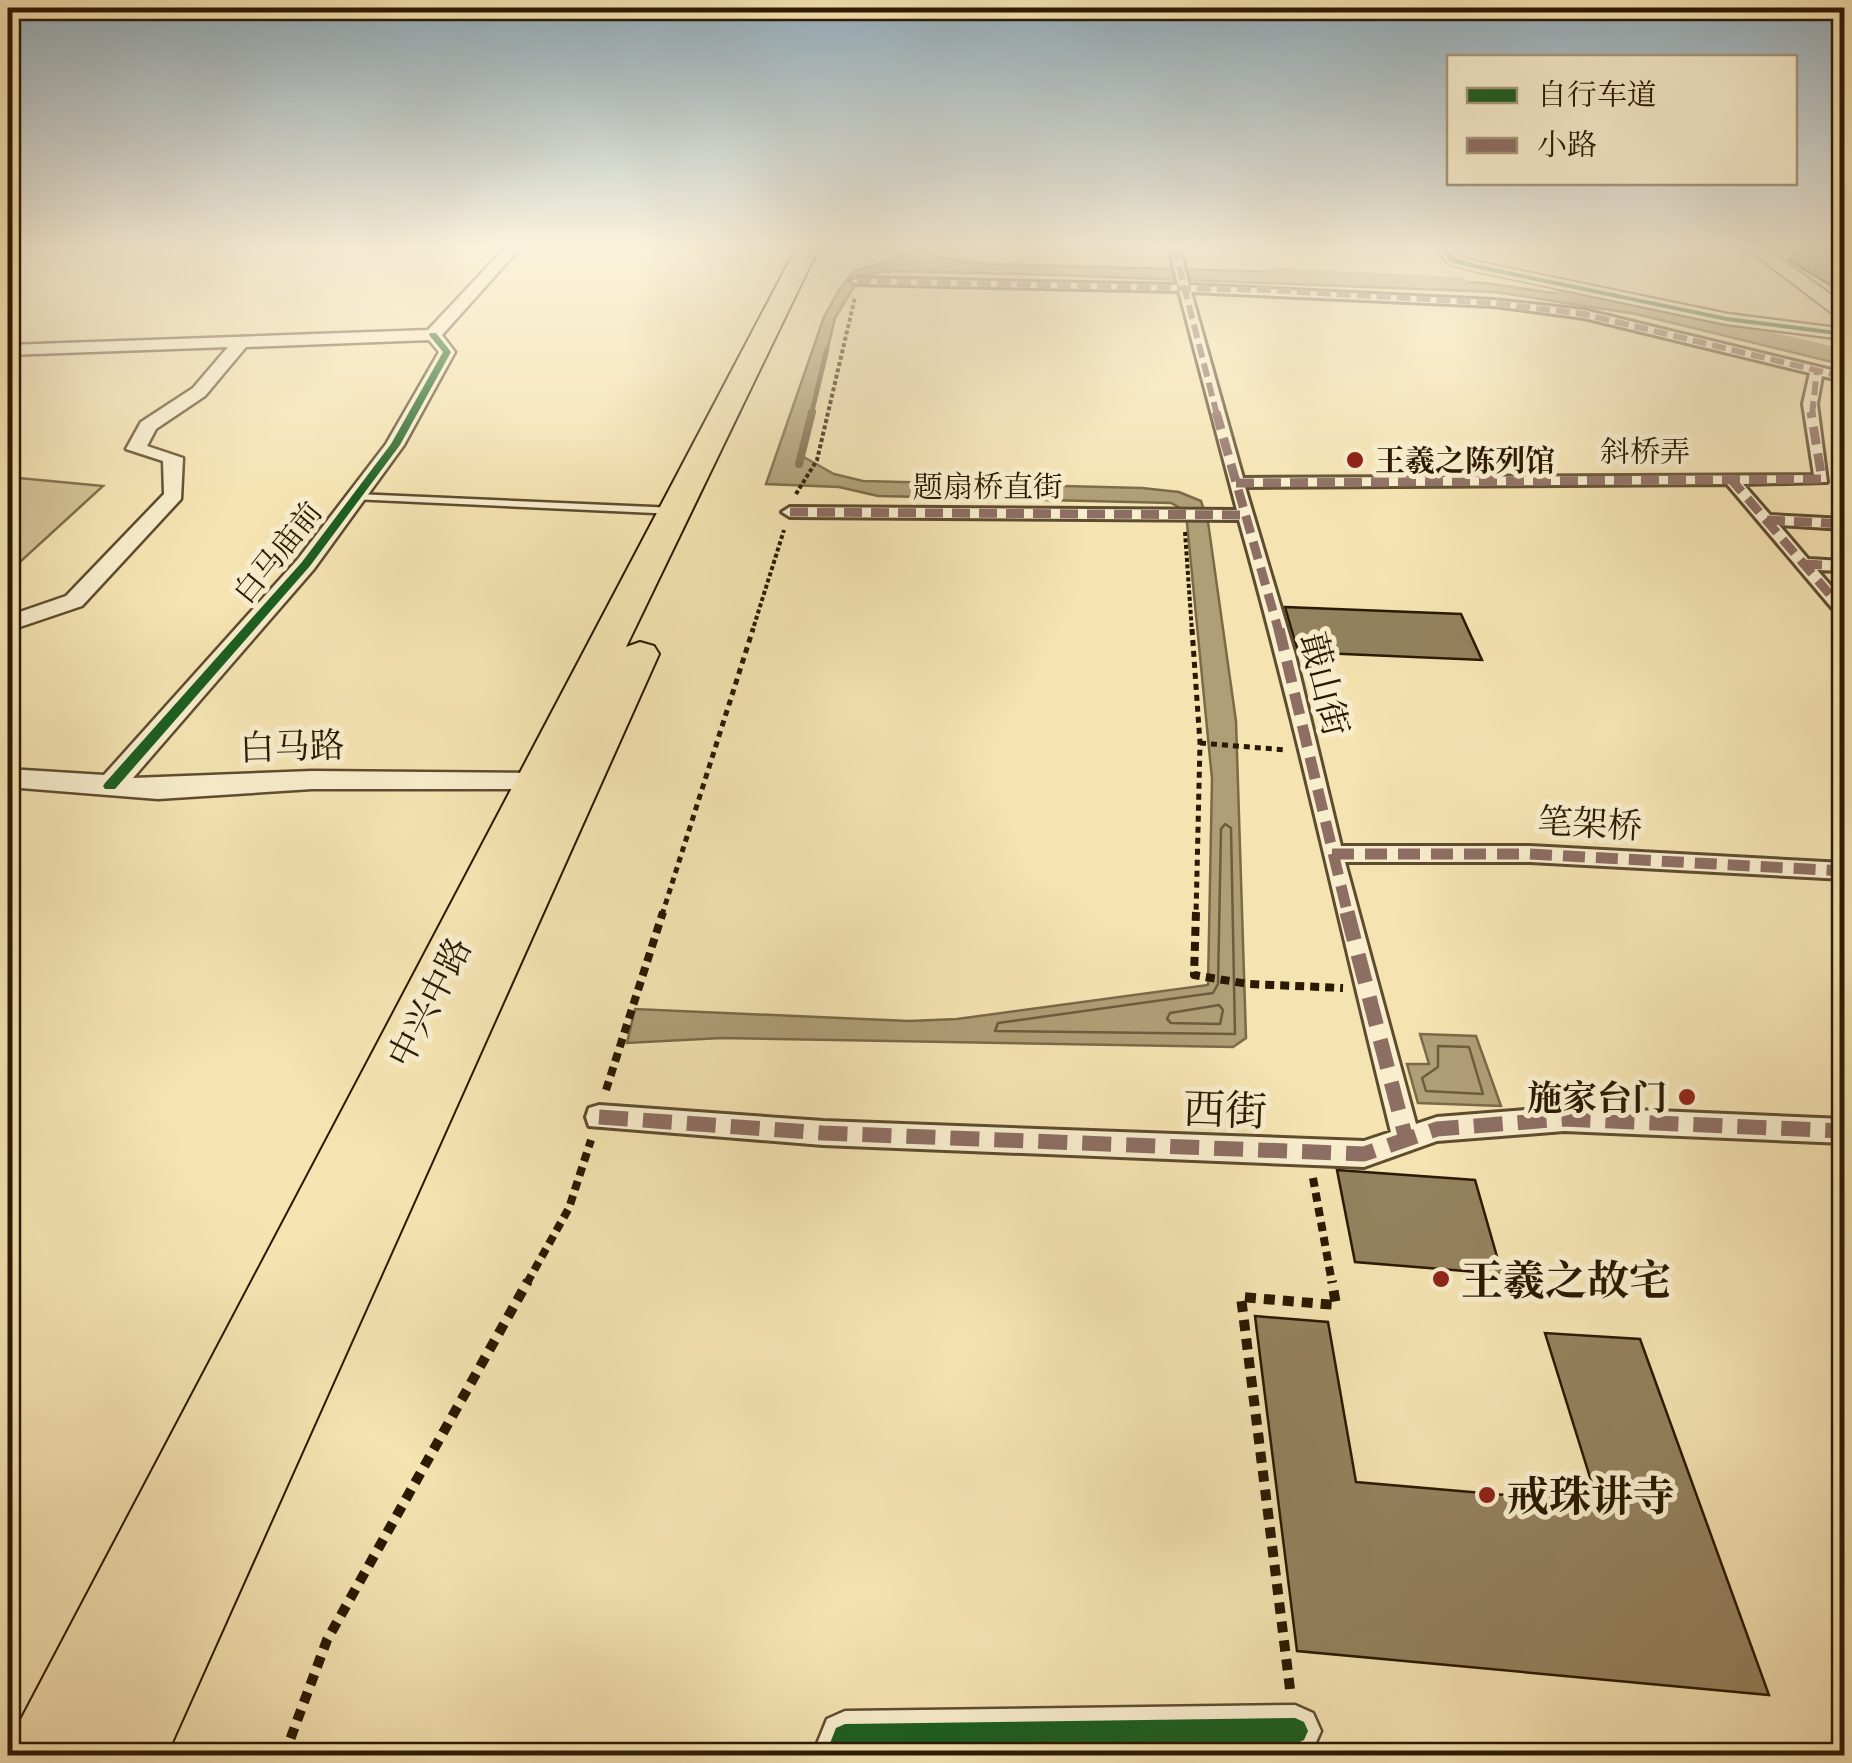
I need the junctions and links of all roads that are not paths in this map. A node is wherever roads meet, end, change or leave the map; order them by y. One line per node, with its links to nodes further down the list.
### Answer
1 (438, 329): 8 (street)
2 (767, 329): 16 (main road, 中兴中路)
3 (814, 329): 26 (main road, 中兴中路)
4 (1194, 329): 14 (street, 蕺山街)
5 (1648, 329): 11 (street)
6 (1807, 329): 7 (street)
7 (1844, 334)
8 (433, 335): 9 (street); 15 (street, 白马庙前)
9 (240, 342): 10 (street); 24 (street)
10 (8, 350)
11 (1817, 370): 12 (street); 13 (street, 斜桥弄)
12 (1844, 376)
13 (1730, 478): 14 (street, 斜桥弄); 19 (street)
14 (1236, 482): 18 (street, 蕺山街)
15 (356, 496): 16 (lane); 27 (street, 白马庙前)
16 (676, 511): 26 (main road, 中兴中路)
17 (790, 512): 18 (street, 题扇桥直街)
18 (1245, 516): 28 (street, 蕺山街)
19 (1766, 520): 20 (street); 21 (street)
20 (1844, 524)
21 (1804, 564): 22 (street); 23 (street)
22 (1844, 566)
23 (1844, 611)
24 (8, 624)
25 (8, 778): 27 (street, 白马路)
26 (560, 782): 27 (street, 白马路); 33 (main road, 中兴中路); 35 (main road, 中兴中路)
27 (110, 786)
28 (1332, 854): 29 (street, 笔架桥); 32 (street, 蕺山街)
29 (1844, 871)
30 (599, 1117): 32 (street, 西街)
31 (1844, 1132): 32 (street, 西街)
32 (1406, 1139)
33 (201, 1592): 35 (main road, 中兴中路); 36 (main road)
34 (1295, 1730): 37 (street)
35 (68, 1750)
36 (144, 1756)
37 (838, 1756)

